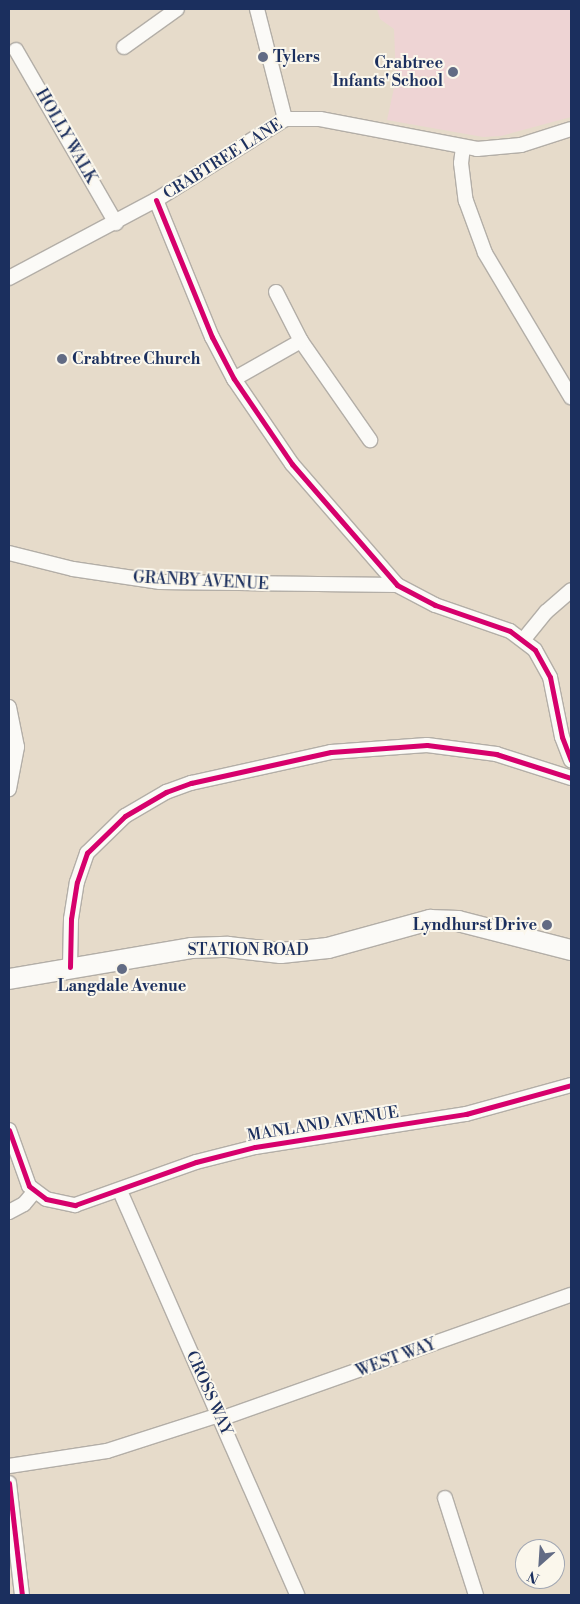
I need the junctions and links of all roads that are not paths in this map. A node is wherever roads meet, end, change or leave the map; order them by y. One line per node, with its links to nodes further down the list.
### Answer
1 (177, 9): 3 (street)
2 (257, 9): 5 (street)
3 (124, 47)
4 (16, 50): 9 (street, HOLLY WALK)
5 (285, 119): 7 (street, CRABTREE LANE); 8 (street, CRABTREE LANE)
6 (571, 129): 7 (street, CRABTREE LANE)
7 (463, 147): 14 (street)
8 (156, 200): 9 (street, CRABTREE LANE); 13 (street)
9 (116, 223): 10 (street, CRABTREE LANE)
10 (9, 278)
11 (276, 292): 12 (street)
12 (301, 342): 13 (street); 15 (street)
13 (234, 379): 17 (street)
14 (571, 397)
15 (370, 440)
16 (9, 552): 17 (street, GRANBY AVENUE)
17 (397, 585): 19 (street)
18 (571, 590): 19 (street)
19 (524, 639): 21 (street)
20 (9, 708): 23 (street)
21 (571, 760)
22 (571, 778): 25 (street)
23 (9, 789)
24 (571, 950): 25 (main road, STATION ROAD)
25 (70, 967): 26 (main road, STATION ROAD)
26 (9, 979)
27 (571, 1085): 29 (street, MANLAND AVENUE)
28 (9, 1130): 30 (street)
29 (120, 1191): 30 (street, MANLAND AVENUE); 33 (street, CROSS WAY)
30 (34, 1192): 31 (street)
31 (9, 1212)
32 (571, 1295): 33 (street, WEST WAY)
33 (219, 1417): 34 (street, WEST WAY); 38 (street, CROSS WAY)
34 (9, 1466)
35 (9, 1483): 37 (street)
36 (445, 1498): 39 (street)
37 (22, 1595)
38 (297, 1595)
39 (476, 1595)

